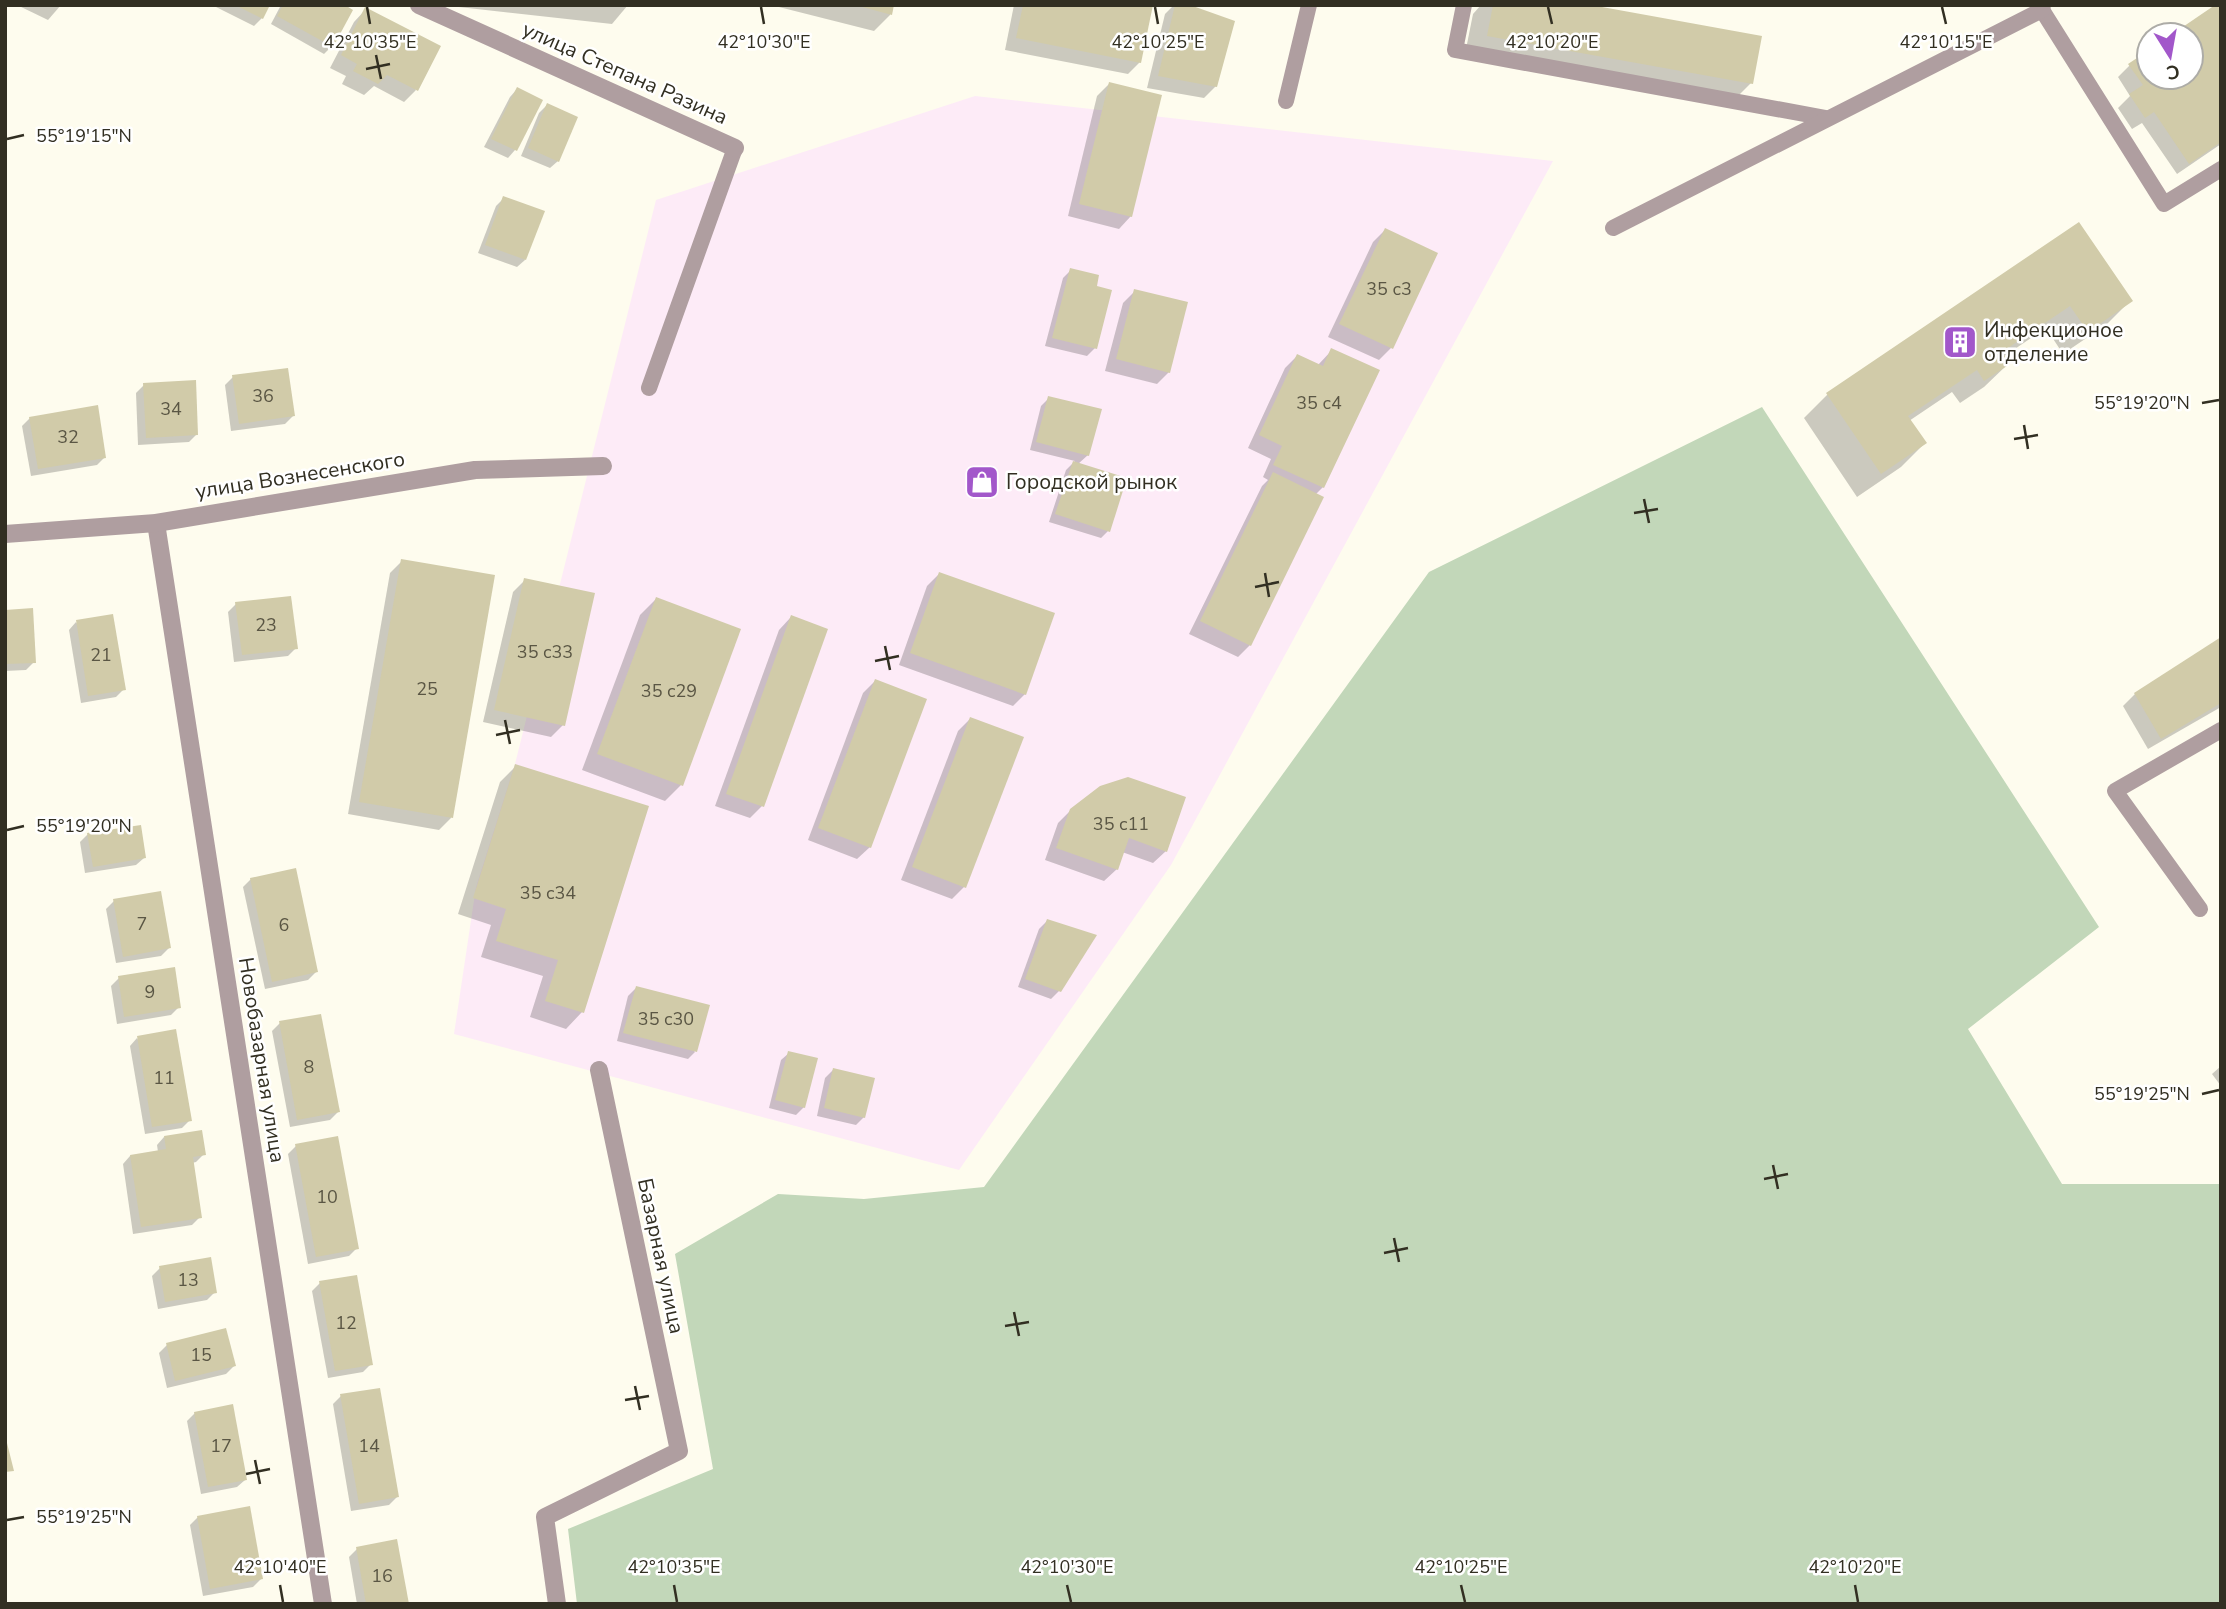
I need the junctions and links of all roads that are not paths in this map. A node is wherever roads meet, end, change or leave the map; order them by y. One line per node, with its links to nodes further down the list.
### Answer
1 (419, 5): 7 (street, улица Степана Разина)
2 (1309, 5): 5 (lane)
3 (1464, 5): 6 (lane)
4 (2043, 7): 6 (lane); 8 (lane)
5 (1286, 102)
6 (1826, 118): 9 (lane)
7 (735, 148): 10 (lane)
8 (2221, 169)
9 (1613, 228)
10 (649, 388)
11 (603, 466): 12 (street, улица Вознесенского)
12 (156, 523): 13 (street, улица Вознесенского); 17 (street, Новобазарная улица)
13 (5, 534)
14 (2221, 730): 15 (lane)
15 (2200, 909)
16 (599, 1070): 18 (street, Базарная улица)
17 (323, 1604)
18 (557, 1604)

